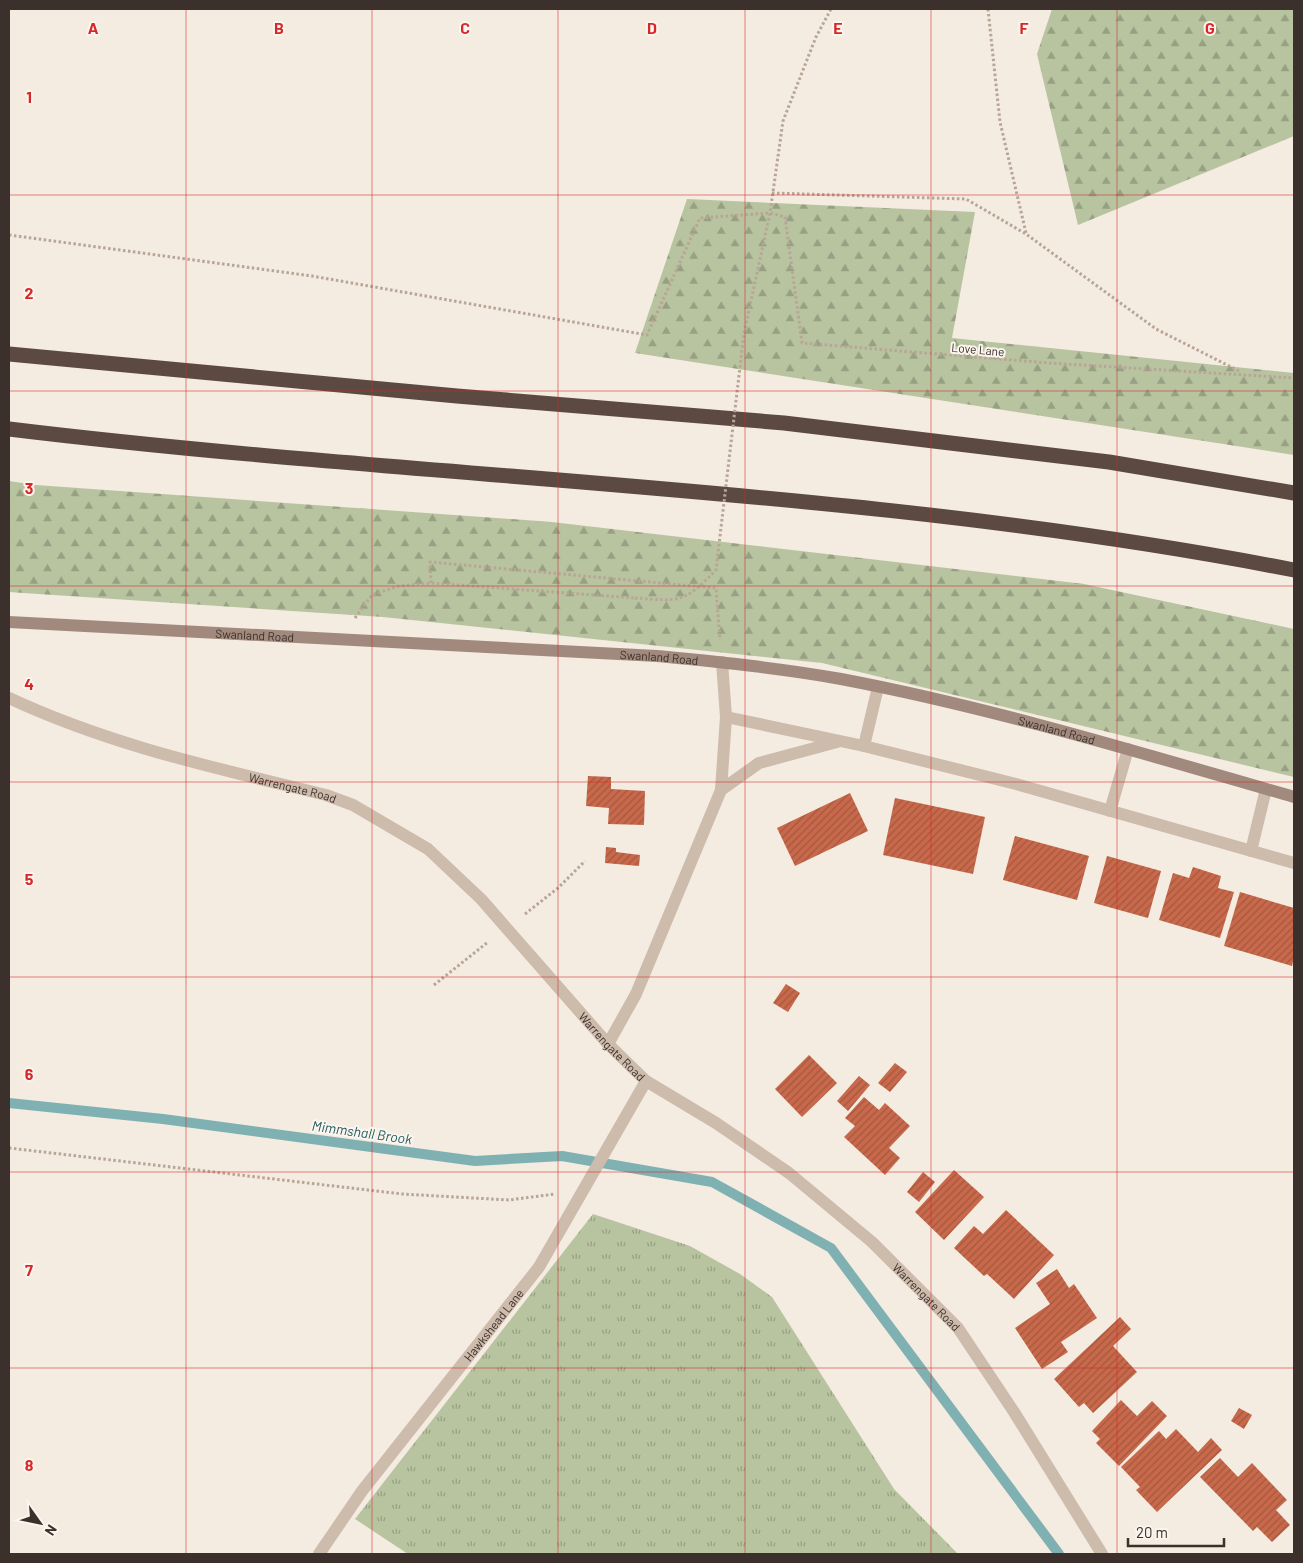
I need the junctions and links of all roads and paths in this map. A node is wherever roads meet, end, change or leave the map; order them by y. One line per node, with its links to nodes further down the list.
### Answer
1 (831, 9): 3 (path)
2 (988, 9): 5 (path)
3 (772, 193): 4 (path); 5 (path)
4 (770, 212): 6 (path); 8 (path, Love Lane); 13 (path, bridge)
5 (1026, 234): 8 (path)
6 (9, 235)
7 (9, 354): 11 (highway)
8 (1244, 374): 9 (path, Love Lane)
9 (1294, 378)
10 (9, 429): 12 (highway)
11 (1294, 493)
12 (1294, 570)
13 (431, 583): 15 (path); 16 (path)
14 (9, 622): 15 (street, Swanland Road)
15 (338, 640): 16 (street, Swanland Road)
16 (722, 662): 17 (street, Swanland Road); 19 (street)
17 (878, 687): 21 (street); 22 (street, Swanland Road)
18 (9, 698): 29 (street, Warrengate Road)
19 (726, 718): 20 (street); 24 (street)
20 (840, 741): 21 (street); 24 (street)
21 (864, 746): 26 (street)
22 (1128, 749): 23 (street, Swanland Road); 26 (street)
23 (1266, 789): 25 (street, Swanland Road); 27 (street)
24 (721, 790): 29 (street)
25 (1294, 797)
26 (1110, 811): 27 (street)
27 (1250, 851): 28 (street)
28 (1294, 863)
29 (608, 1044): 30 (street, Warrengate Road)
30 (646, 1081): 32 (street, Hawkshead Lane); 34 (street, Warrengate Road)
31 (9, 1148): 32 (path)
32 (579, 1201): 33 (street, Hawkshead Lane)
33 (319, 1554)
34 (1102, 1554)

